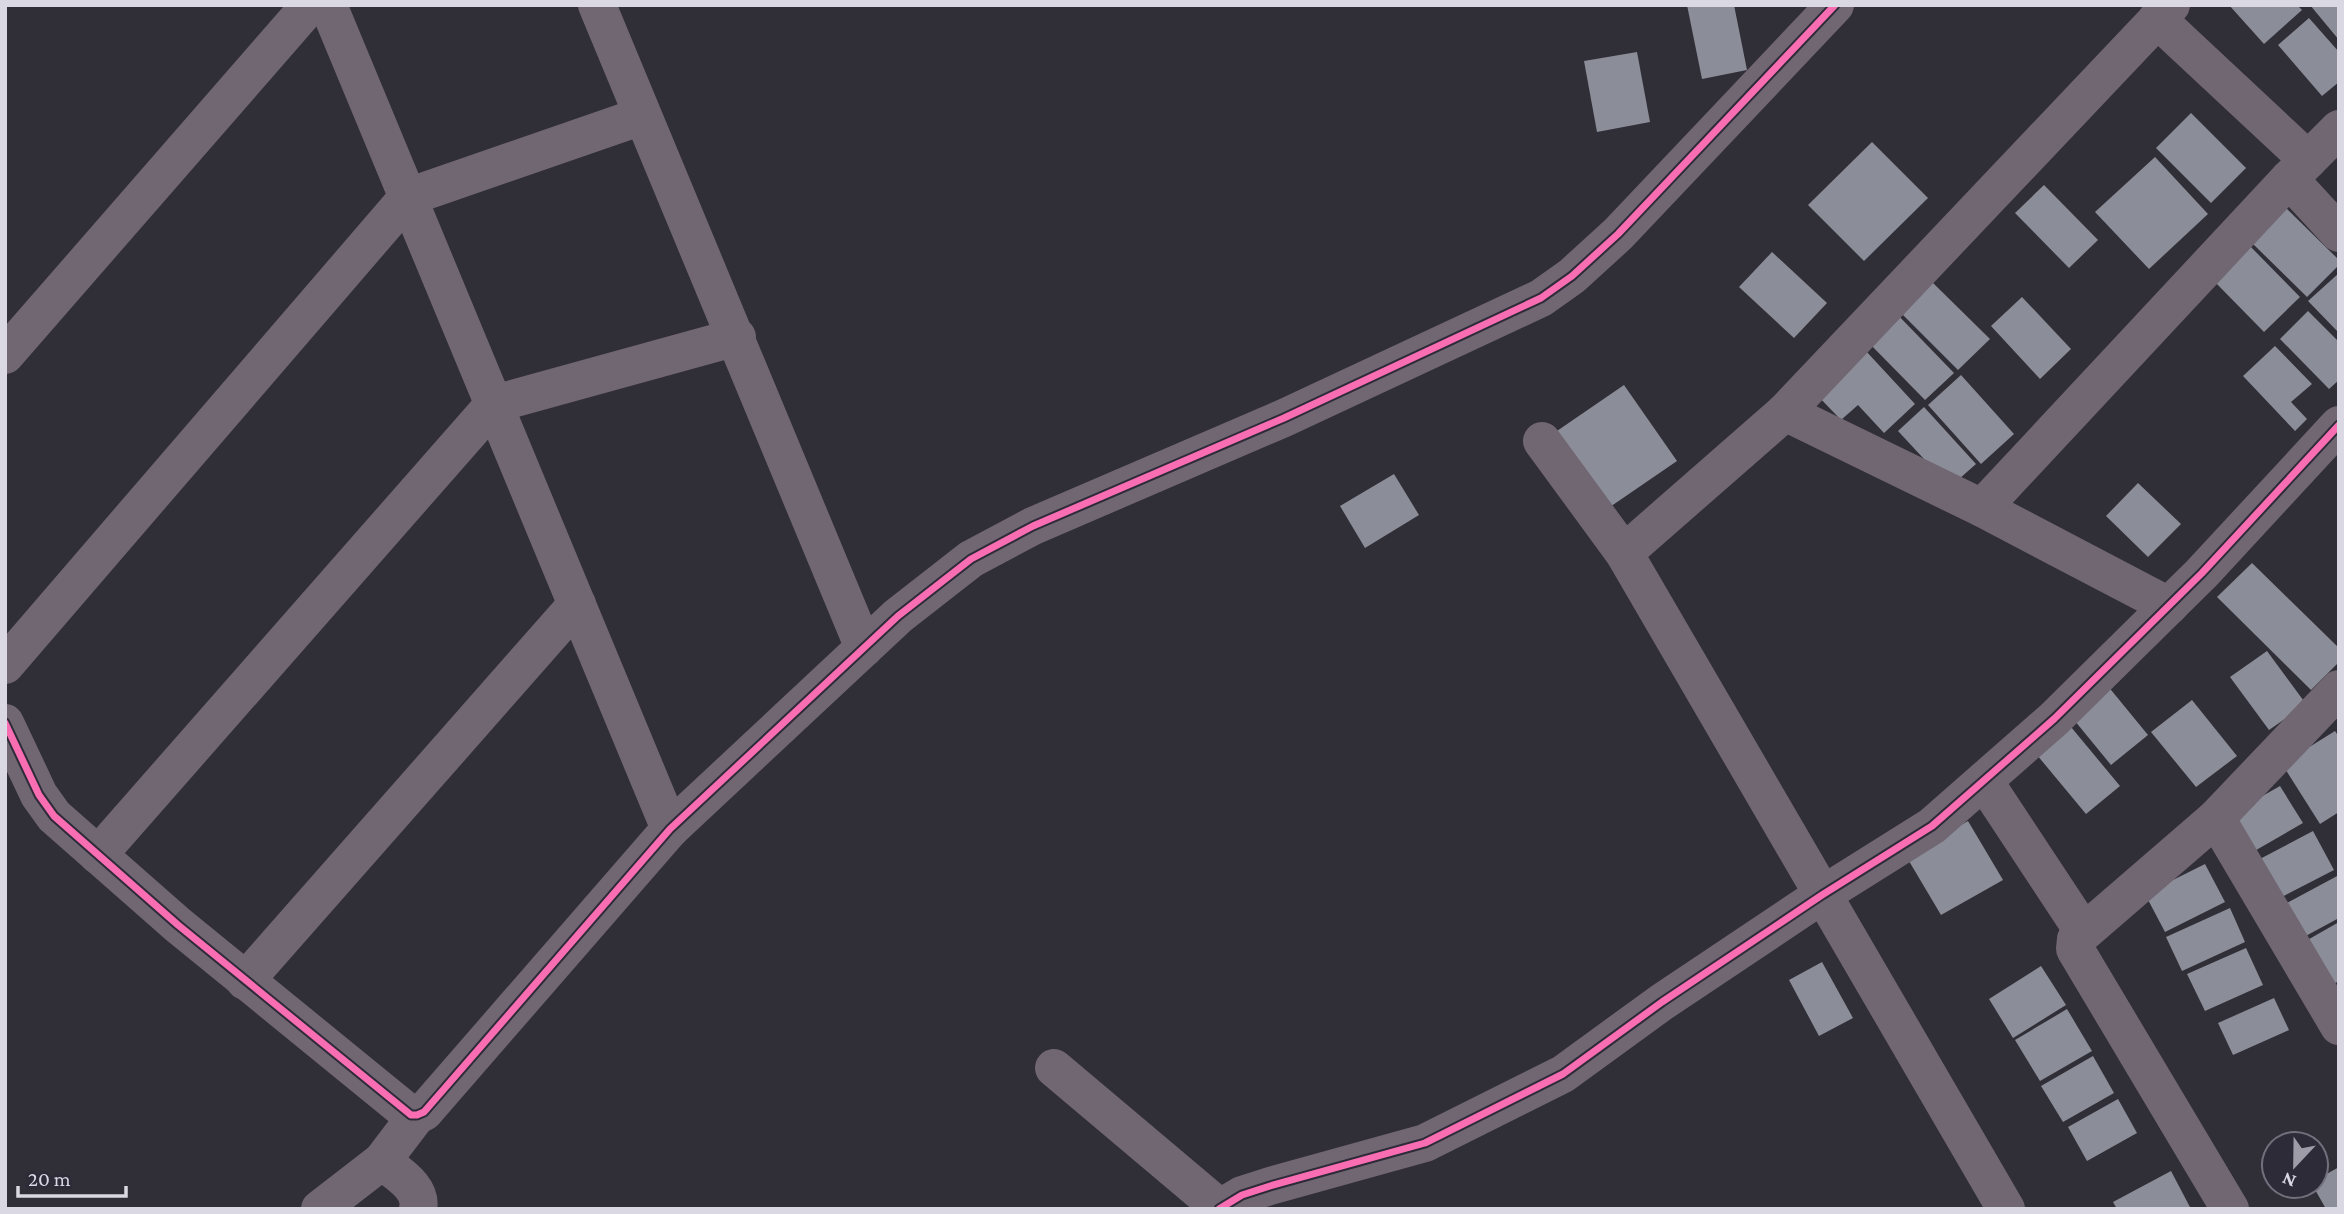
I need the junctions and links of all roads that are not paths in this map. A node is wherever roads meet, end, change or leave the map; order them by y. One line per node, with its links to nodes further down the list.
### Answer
1 (310, 5): 12 (street)
2 (328, 5): 9 (street)
3 (597, 5): 6 (street)
4 (1835, 5): 21 (street)
5 (2164, 12): 8 (street); 14 (street)
6 (642, 116): 9 (street); 11 (street)
7 (2339, 129): 8 (street)
8 (2299, 170): 10 (street); 17 (street)
9 (408, 197): 13 (street); 22 (street)
10 (2339, 233)
11 (737, 337): 13 (street); 21 (street)
12 (5, 355)
13 (494, 404): 19 (street); 28 (street)
14 (1785, 412): 17 (street); 18 (street)
15 (2339, 425): 20 (street)
16 (1542, 441): 18 (street)
17 (1982, 508): 20 (street)
18 (1624, 553): 29 (street)
19 (577, 604): 27 (street); 31 (street)
20 (2169, 606): 25 (street)
21 (864, 648): 27 (street)
22 (5, 665)
23 (2337, 695): 26 (street)
24 (5, 723): 28 (street)
25 (1983, 781): 29 (street); 30 (street)
26 (2216, 818): 30 (street); 32 (street)
27 (670, 829): 34 (street)
28 (98, 855): 31 (street)
29 (1822, 895): 36 (street); 39 (street)
30 (2083, 931): 40 (street)
31 (245, 981): 34 (street)
32 (2339, 1026)
33 (1054, 1068): 36 (street)
34 (417, 1115): 35 (street)
35 (382, 1161): 37 (street); 38 (street)
36 (1220, 1208)
37 (320, 1209)
38 (418, 1209)
39 (2006, 1209)
40 (2230, 1209)

